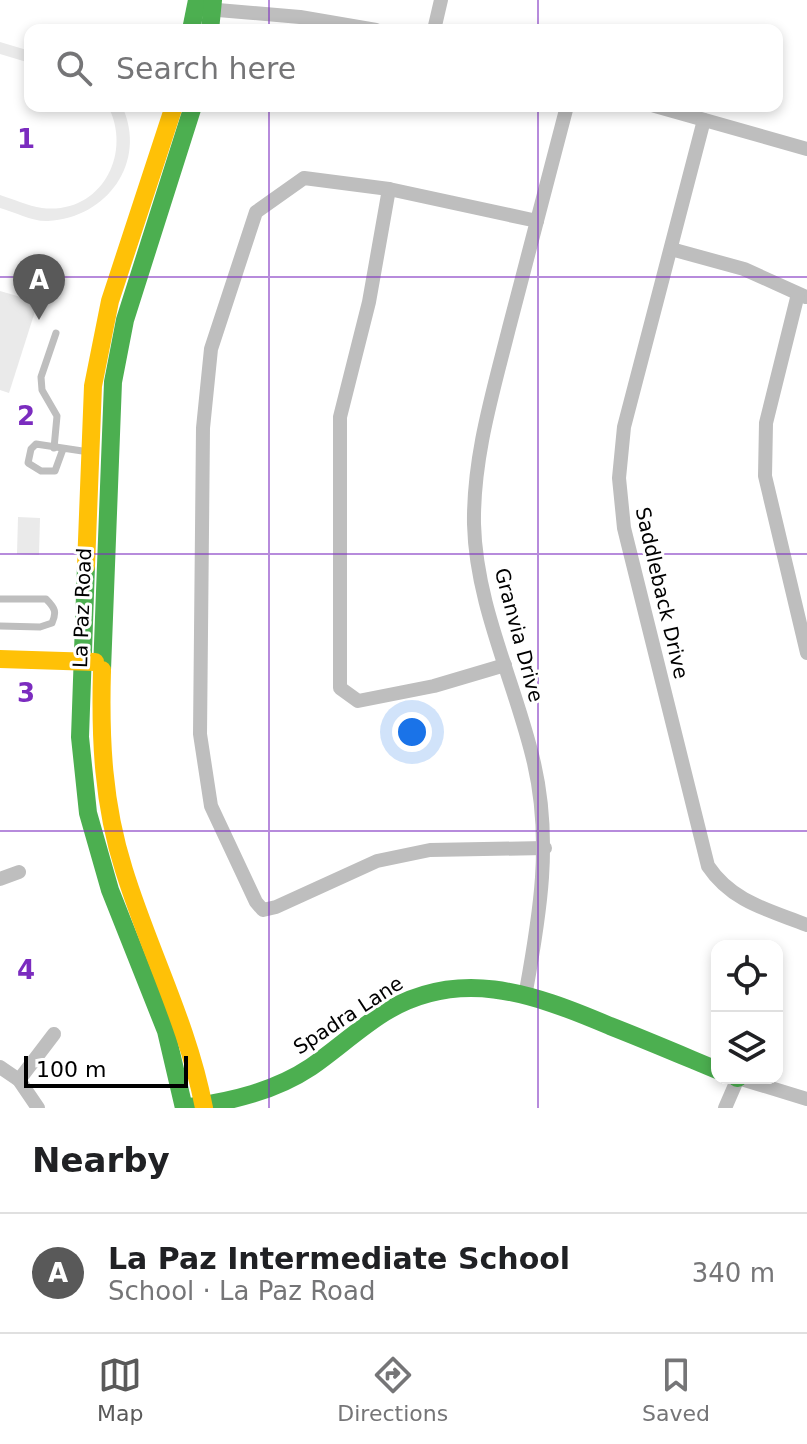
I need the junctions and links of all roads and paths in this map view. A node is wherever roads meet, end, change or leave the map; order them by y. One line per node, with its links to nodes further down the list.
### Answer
1 (302, 0): 4 (street)
2 (441, 0): 8 (street)
3 (205, 4): 4 (street); 5 (main road); 6 (main road)
4 (300, 17): 7 (street)
5 (194, 24)
6 (209, 24)
7 (341, 24)
8 (435, 24)
9 (172, 112): 21 (main road, La Paz Road)
10 (191, 112): 27 (main road, La Paz Road)
11 (565, 112): 16 (street, Granvia Drive)
12 (676, 112): 13 (street)
13 (704, 120): 14 (street); 17 (street, Saddleback Drive)
14 (807, 149)
15 (389, 189): 16 (street); 28 (street); 29 (street)
16 (537, 221): 28 (street, Granvia Drive)
17 (671, 249): 18 (street); 32 (street, Saddleback Drive)
18 (803, 296): 24 (street)
19 (56, 333): 20 (lane)
20 (58, 448): 20 (lane); 21 (lane)
21 (89, 452): 26 (main road, La Paz Road)
22 (0, 599): 23 (lane)
23 (0, 626)
24 (807, 653)
25 (0, 659): 26 (main road)
26 (82, 662): 27 (main road); 43 (main road, La Paz Road)
27 (102, 662): 41 (main road, La Paz Road)
28 (505, 665): 29 (street, Granvia Drive)
29 (545, 848): 33 (street, Granvia Drive)
30 (19, 872): 31 (street)
31 (0, 879)
32 (807, 925)
33 (526, 991): 36 (main road, Spadra Lane); 41 (main road, Spadra Lane)
34 (54, 1034): 37 (street)
35 (0, 1067): 37 (street)
36 (711, 1068)
37 (19, 1080): 42 (street)
38 (735, 1084): 44 (street)
39 (758, 1084): 40 (street)
40 (807, 1099)
41 (204, 1107): 43 (main road, Spadra Lane)
42 (38, 1108)
43 (184, 1108)
44 (725, 1108)

